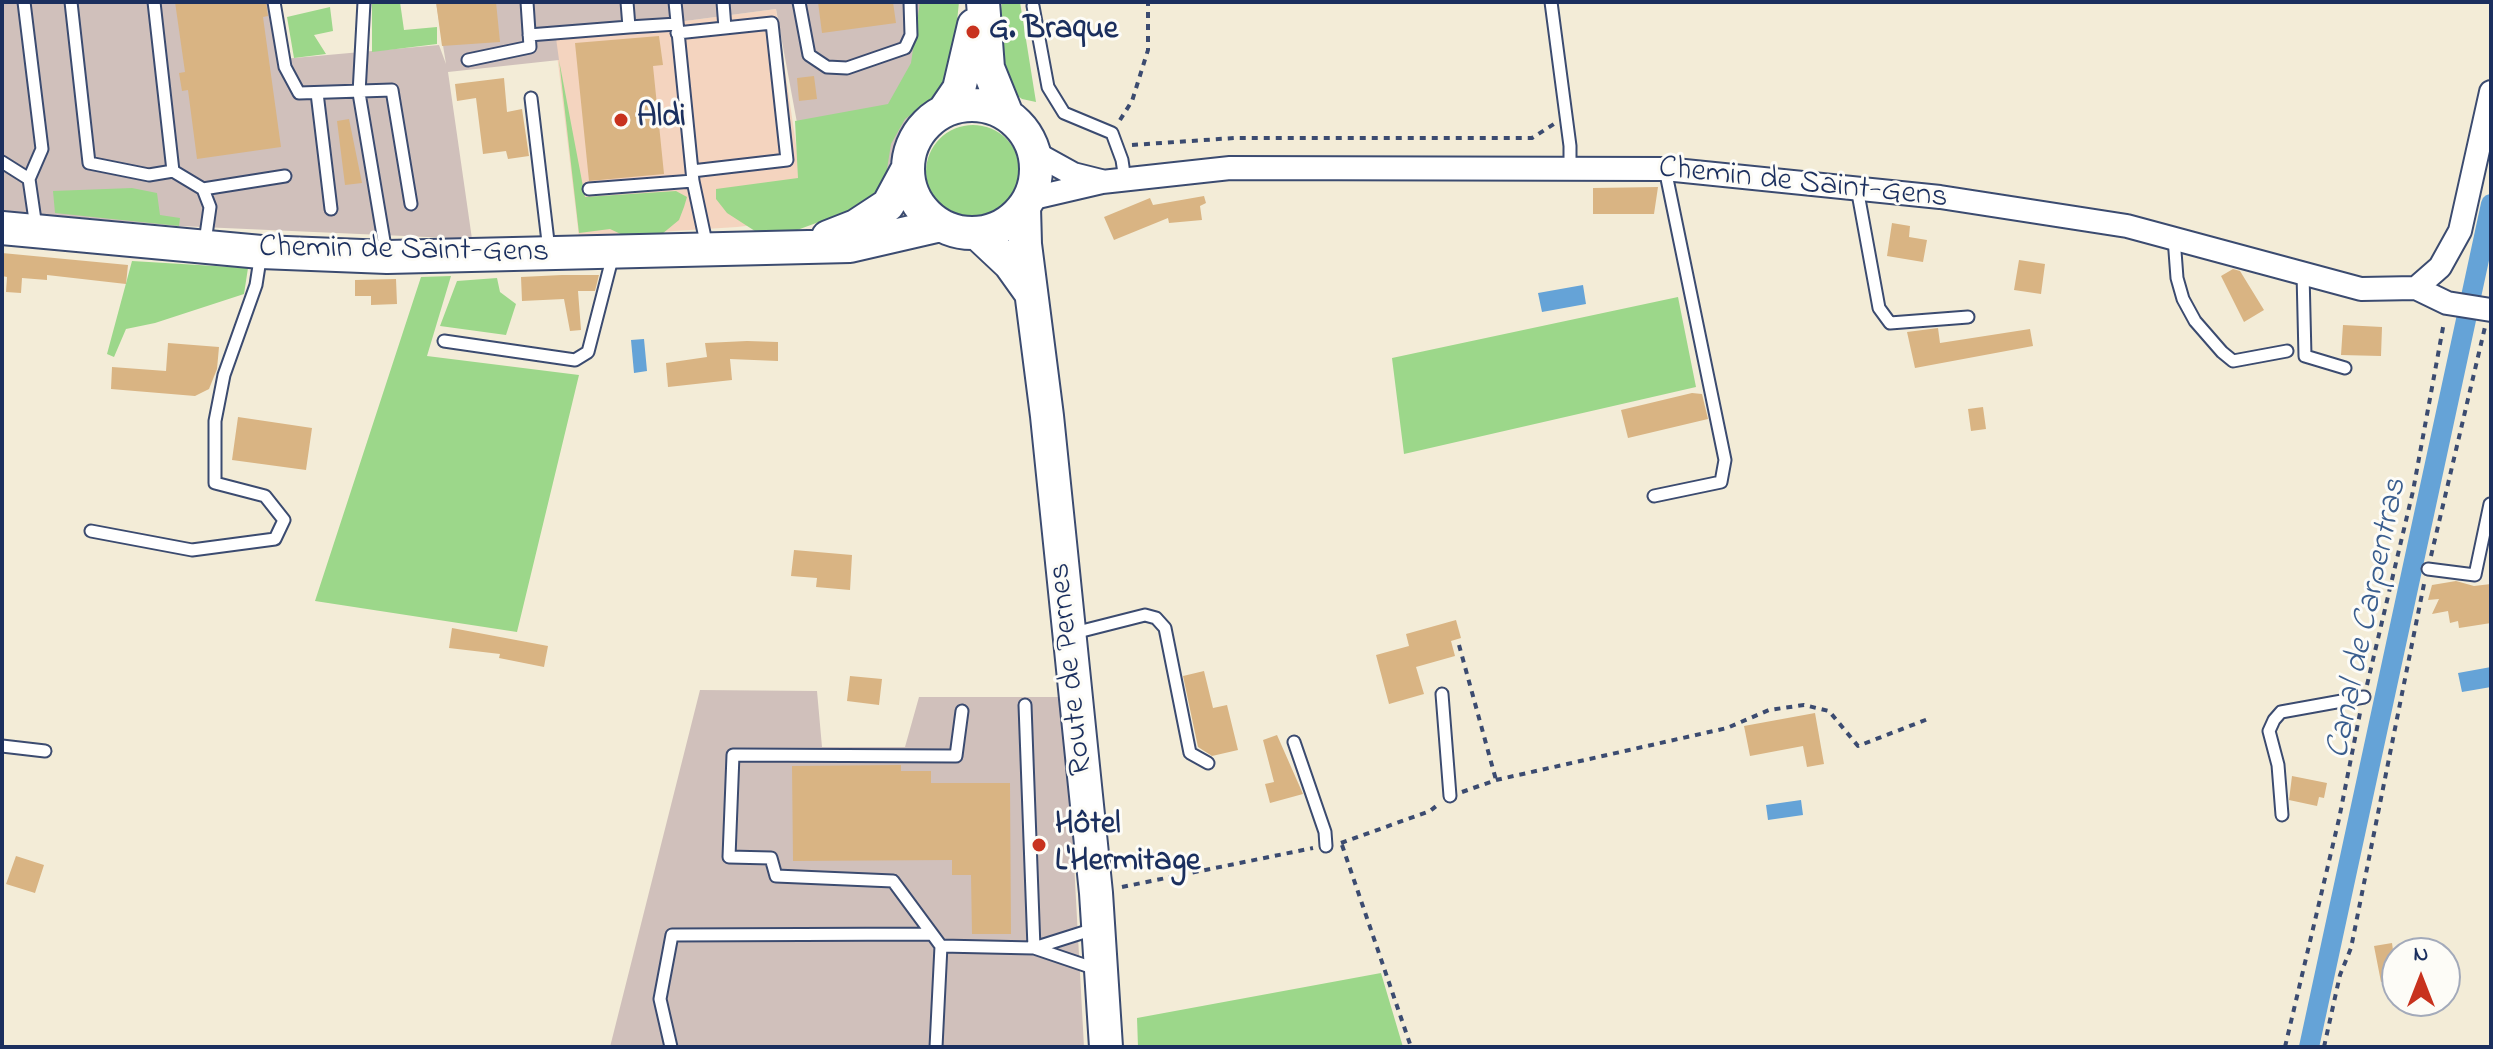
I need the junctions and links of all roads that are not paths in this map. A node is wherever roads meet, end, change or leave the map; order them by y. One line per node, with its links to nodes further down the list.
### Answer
1 (24, 2): 34 (lane)
2 (71, 2): 31 (lane)
3 (154, 2): 31 (lane)
4 (274, 2): 21 (lane)
5 (364, 2): 22 (lane)
6 (527, 2): 18 (lane)
7 (627, 2): 15 (lane)
8 (675, 2): 17 (lane)
9 (723, 2): 16 (lane)
10 (799, 2): 11 (lane)
11 (910, 2)
12 (981, 2): 24 (main road); 25 (main road)
13 (1551, 2): 29 (lane)
14 (1033, 6): 35 (lane)
15 (629, 27): 17 (lane); 18 (lane)
16 (725, 28): 17 (lane); 33 (lane)
17 (677, 29): 33 (lane)
18 (529, 35): 19 (lane)
19 (468, 60)
20 (2491, 92): 56 (street)
21 (317, 93): 22 (lane); 42 (lane)
22 (359, 93): 41 (lane); 54 (lane)
23 (531, 98): 53 (lane)
24 (944, 111): 25 (main road); 28 (main road)
25 (1007, 115): 26 (main road)
26 (1035, 153): 36 (street, Chemin de Saint-Gens); 40 (main road)
27 (2, 162): 34 (lane)
28 (908, 168): 43 (main road); 48 (main road, Chemin de Saint-Gens)
29 (1570, 169): 30 (street, Chemin de Saint-Gens); 35 (street, Chemin de Saint-Gens)
30 (1665, 169): 37 (street, Chemin de Saint-Gens); 63 (lane)
31 (173, 171): 38 (lane)
32 (285, 176): 38 (lane)
33 (693, 176): 39 (lane); 50 (lane)
34 (29, 179): 45 (lane)
35 (1125, 180): 36 (street, Chemin de Saint-Gens)
36 (1102, 182): 40 (street, Chemin de Saint-Gens)
37 (1857, 188): 47 (street, Chemin de Saint-Gens); 59 (lane)
38 (203, 189): 49 (lane)
39 (589, 189)
40 (1027, 203): 46 (main road); 57 (main road, Route de Pernes)
41 (411, 204)
42 (331, 209)
43 (941, 225): 46 (main road); 48 (main road, Chemin de Saint-Gens)
44 (2, 228): 45 (main road, Chemin de Saint-Gens)
45 (37, 231): 49 (main road, Chemin de Saint-Gens)
46 (977, 233): 57 (main road, Route de Pernes)
47 (2174, 237): 55 (street, Chemin de Saint-Gens); 61 (lane)
48 (806, 246): 50 (main road, Chemin de Saint-Gens)
49 (205, 247): 51 (main road, Chemin de Saint-Gens)
50 (708, 250): 52 (main road, Chemin de Saint-Gens)
51 (261, 252): 54 (main road, Chemin de Saint-Gens); 65 (lane)
52 (614, 253): 53 (main road, Chemin de Saint-Gens); 60 (lane)
53 (550, 254): 54 (main road, Chemin de Saint-Gens)
54 (387, 257)
55 (2303, 272): 56 (street, Chemin de Saint-Gens); 62 (lane)
56 (2416, 288): 58 (street, Chemin de Saint-Gens)
57 (1030, 292): 67 (main road, Route de Pernes)
58 (2488, 304)
59 (1968, 317)
60 (444, 341)
61 (2287, 351)
62 (2345, 368)
63 (1654, 496)
64 (2490, 504): 66 (lane)
65 (91, 531)
66 (2428, 569)
67 (1070, 634): 75 (lane); 79 (main road, Route de Pernes)
68 (1442, 694): 76 (lane)
69 (2364, 697): 77 (lane)
70 (1025, 705): 82 (lane)
71 (962, 711): 80 (lane)
72 (1294, 742): 78 (lane)
73 (2, 746): 74 (lane)
74 (45, 751)
75 (1208, 763)
76 (1450, 796)
77 (2282, 815)
78 (1326, 846)
79 (1098, 927): 82 (lane); 83 (main road, Route de Pernes)
80 (932, 934): 81 (lane); 84 (lane)
81 (941, 946): 82 (lane); 85 (lane)
82 (1034, 948): 83 (lane)
83 (1100, 970): 86 (main road, Route de Pernes)
84 (671, 1047)
85 (936, 1047)
86 (1106, 1047)

